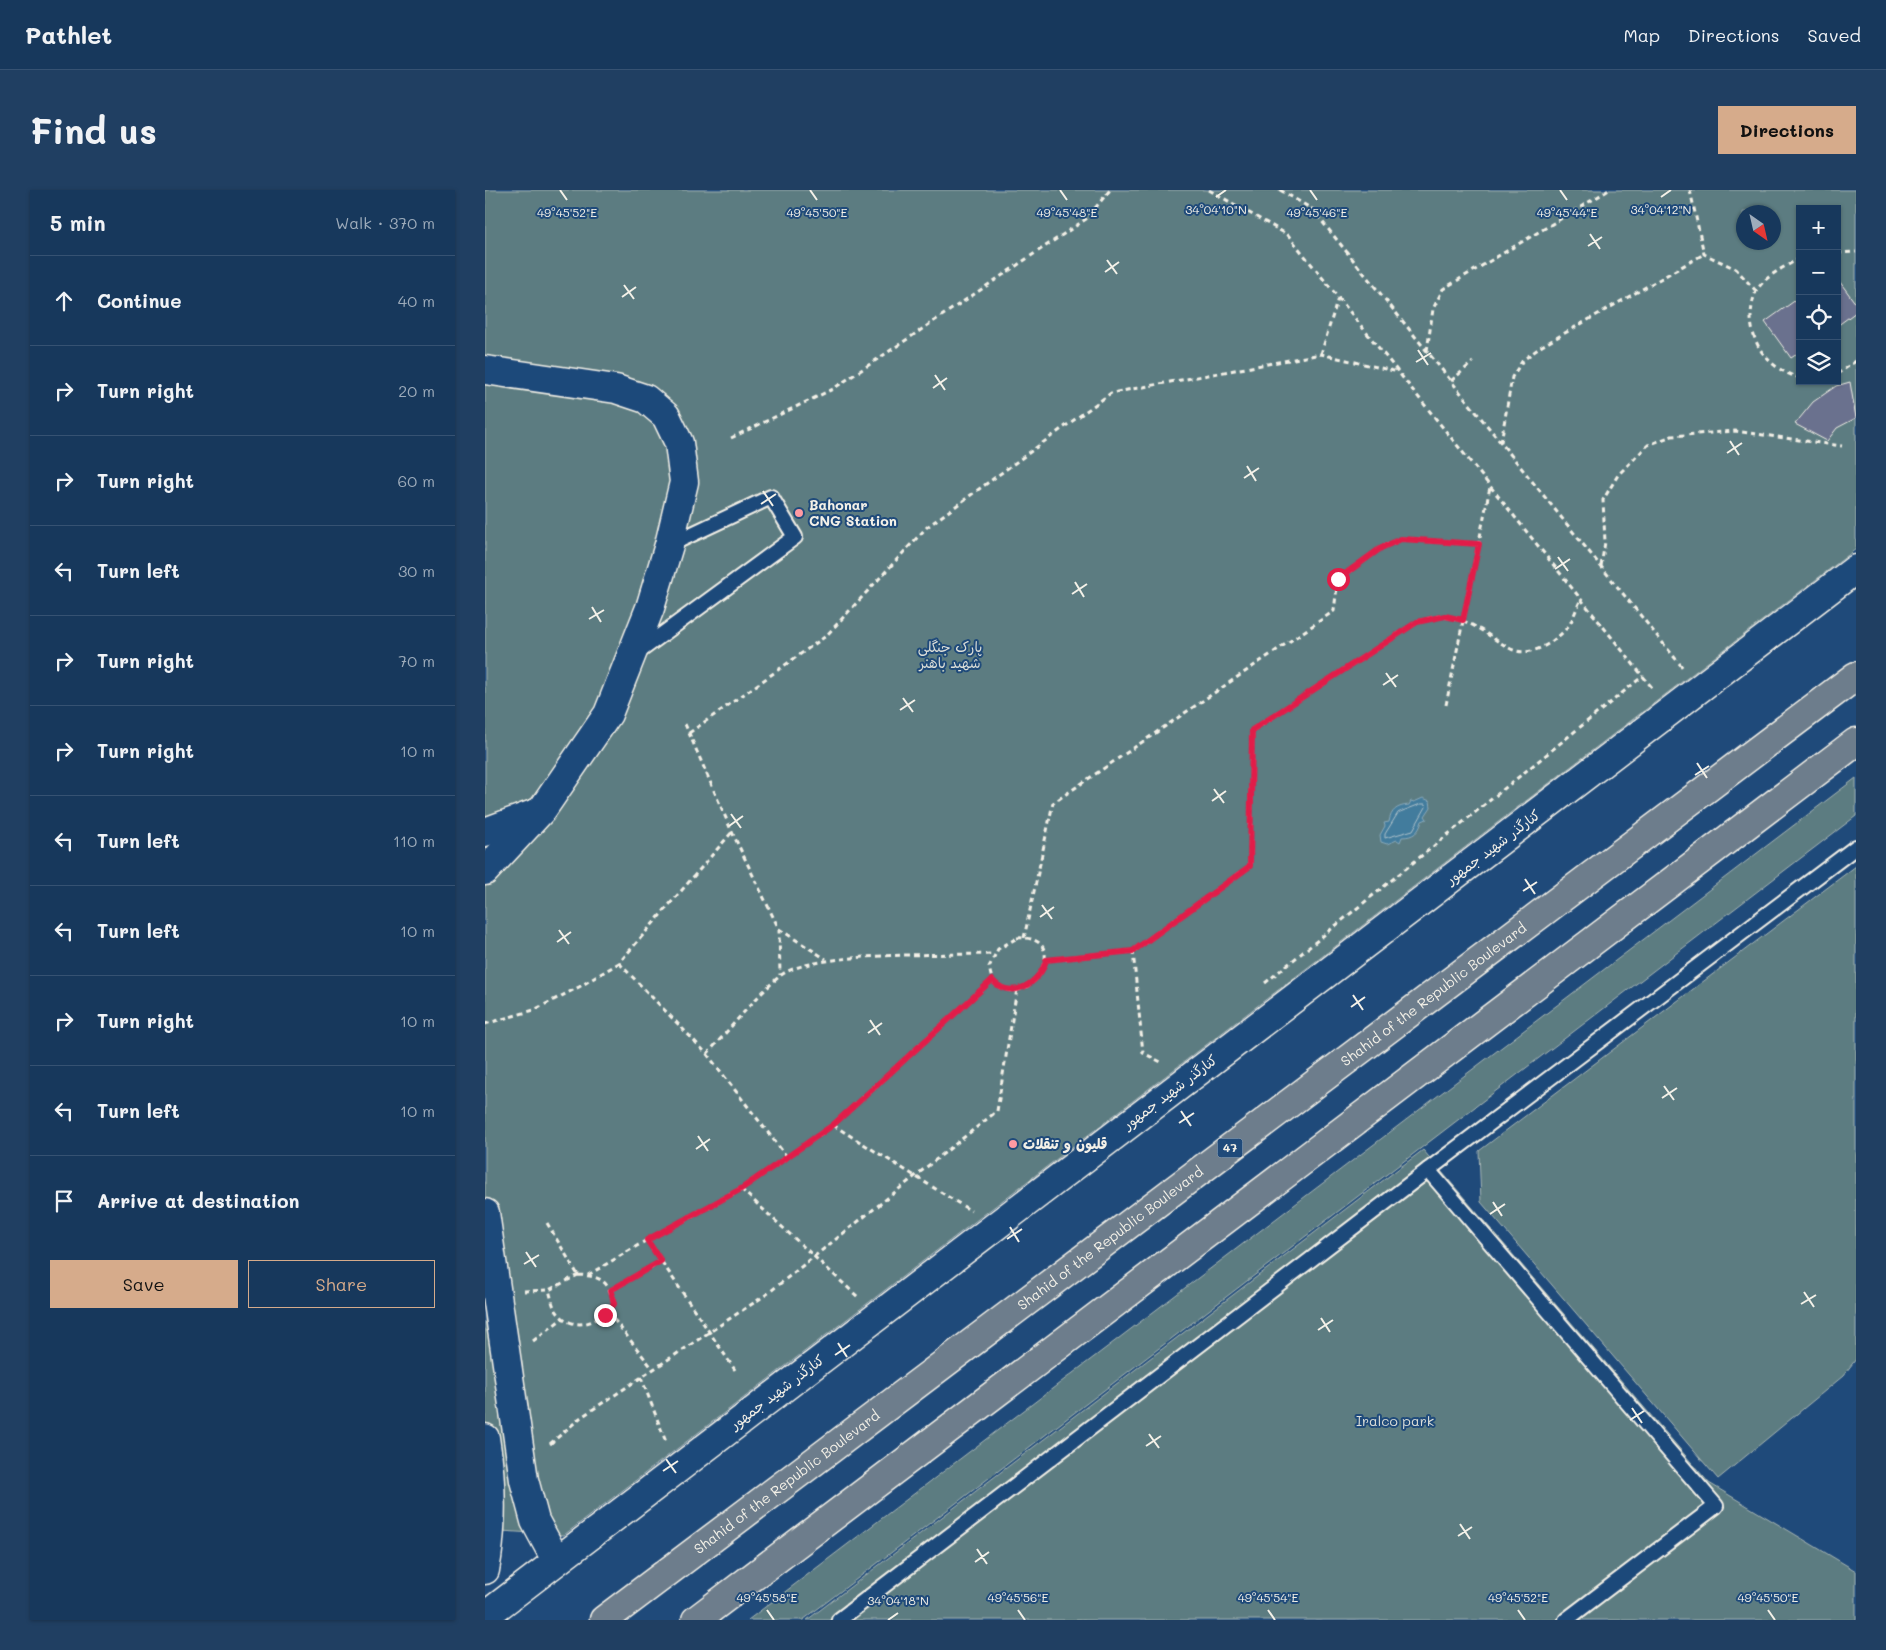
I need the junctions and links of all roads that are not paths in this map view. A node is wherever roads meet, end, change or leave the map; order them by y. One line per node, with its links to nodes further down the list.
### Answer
1 (485, 370): 2 (street)
2 (669, 545): 4 (street); 4 (lane)
3 (1856, 569): 14 (street, کنارگذر شهید جمهور)
4 (630, 658): 7 (street)
5 (1856, 676): 17 (highway, Shahid of the Republic Boulevard / 47)
6 (1856, 742): 18 (highway)
7 (542, 810): 8 (street); 10 (street)
8 (485, 832)
9 (1856, 847): 11 (lane)
10 (485, 871)
11 (1428, 1170): 19 (lane); 20 (lane)
12 (485, 1213): 14 (street)
13 (485, 1438): 15 (street)
14 (556, 1560): 16 (street, کنارگذر شهید جمهور)
15 (485, 1570)
16 (485, 1616)
17 (604, 1620)
18 (696, 1620)
19 (839, 1620)
20 (1566, 1620)

